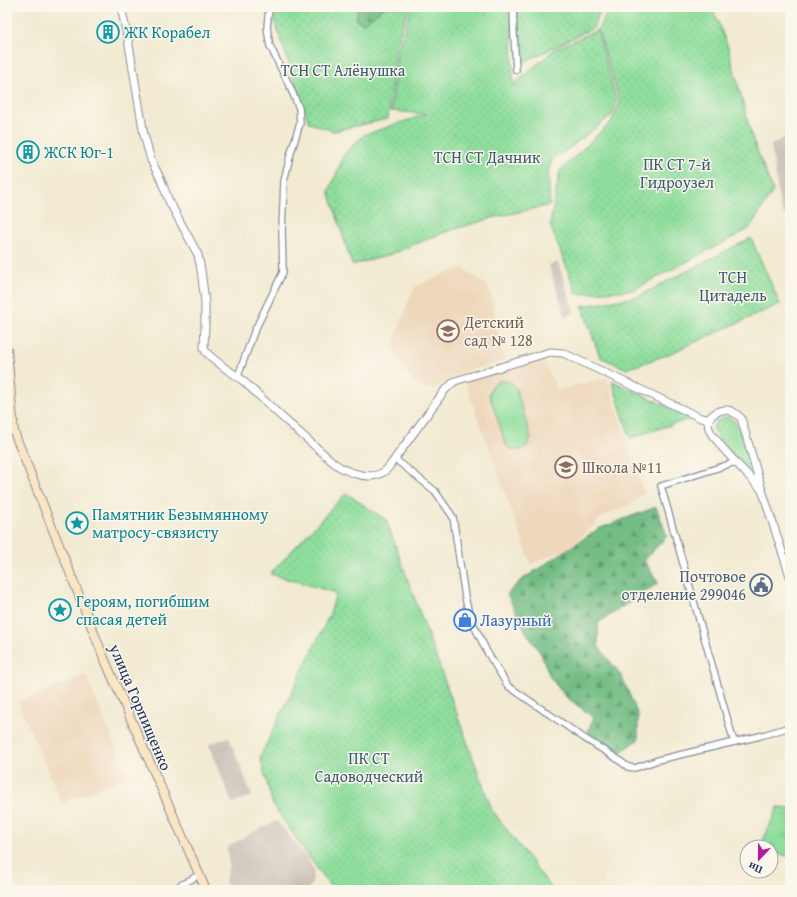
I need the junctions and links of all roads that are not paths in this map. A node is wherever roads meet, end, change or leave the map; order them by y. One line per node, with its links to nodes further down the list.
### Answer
1 (121, 7): 6 (street)
2 (269, 7): 6 (street)
3 (513, 7): 4 (street)
4 (516, 70)
5 (7, 349): 8 (main road, улица Горпищенко)
6 (238, 376): 9 (street)
7 (709, 419): 9 (street); 10 (street); 11 (street)
8 (10, 426): 15 (main road, улица Горпищенко)
9 (395, 459): 14 (street)
10 (736, 462): 11 (street); 14 (street)
11 (762, 490): 12 (street)
12 (790, 576)
13 (790, 727): 14 (street)
14 (734, 742)
15 (199, 875): 16 (street); 17 (main road, улица Горпищенко)
16 (172, 890)
17 (206, 890)

